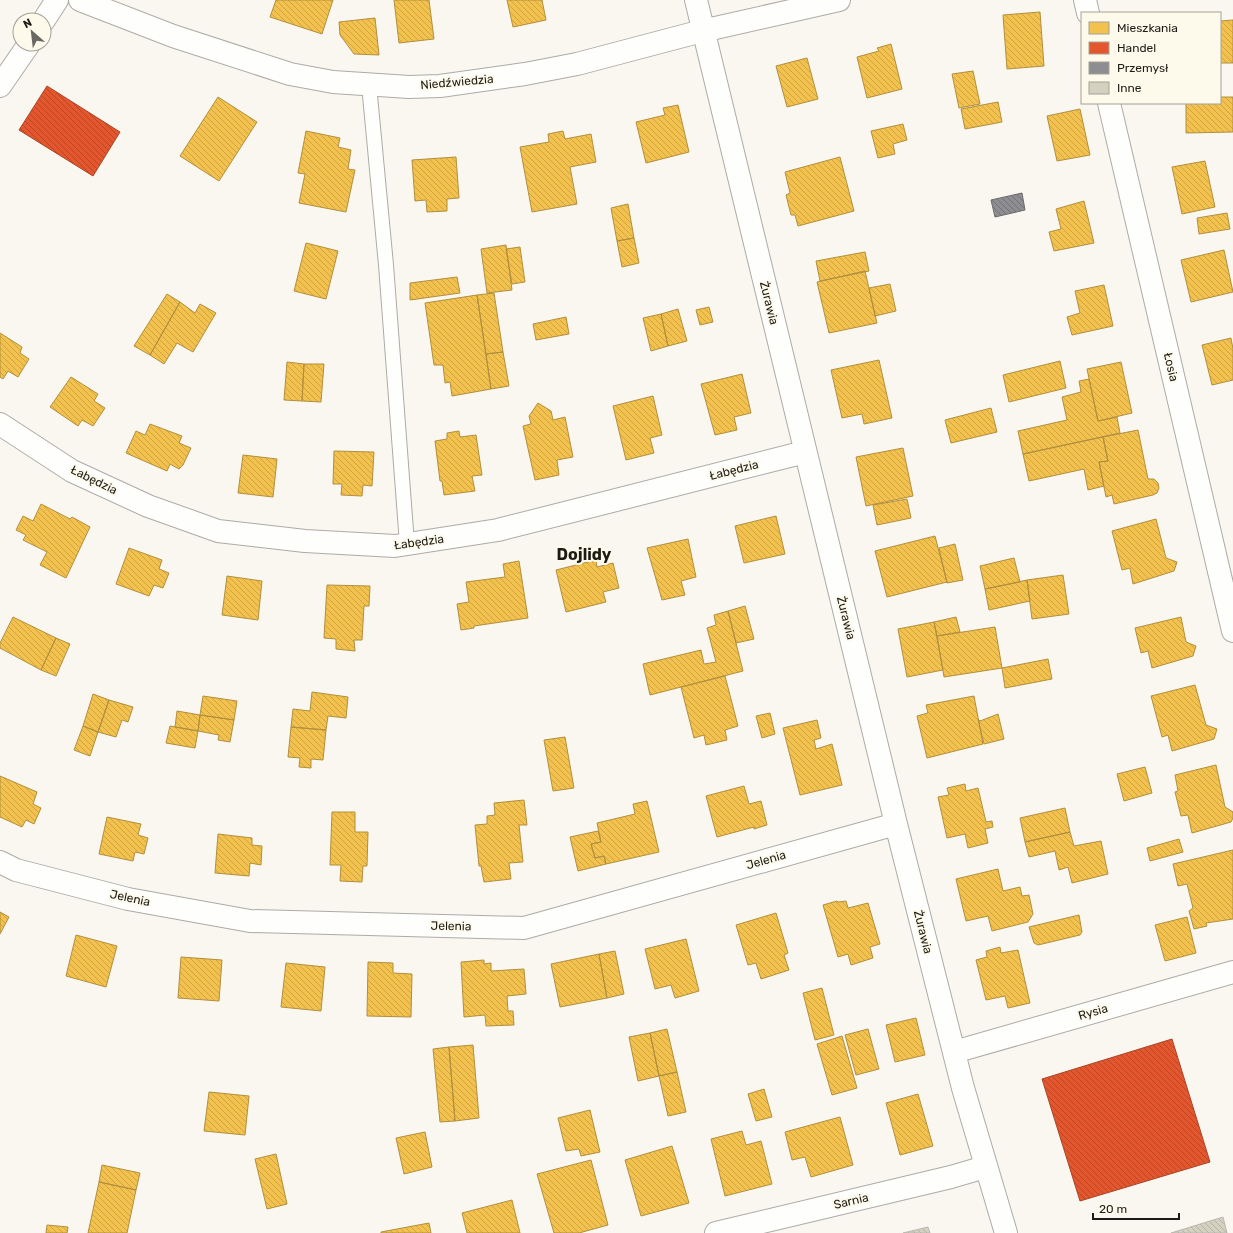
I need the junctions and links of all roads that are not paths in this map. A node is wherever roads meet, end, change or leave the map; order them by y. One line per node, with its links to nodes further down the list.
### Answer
1 (57, 0): 6 (street)
2 (80, 0): 10 (street, Niedźwiedzia)
3 (696, 0): 8 (street, Żurawia)
4 (839, 0): 8 (street, Niedźwiedzia)
5 (1085, 0): 7 (street)
6 (49, 12)
7 (1088, 12)
8 (702, 31): 10 (street, Niedźwiedzia); 14 (street, Żurawia)
9 (23, 52): 11 (street)
10 (369, 85): 15 (lane)
11 (0, 86)
12 (1109, 104): 16 (street, Łosia)
13 (0, 424): 15 (street, Łabędzia)
14 (805, 452): 15 (street, Łabędzia); 17 (street, Żurawia)
15 (407, 544)
16 (1233, 631)
17 (896, 824): 18 (street, Jelenia); 20 (street, Żurawia)
18 (0, 862)
19 (1233, 972): 20 (street, Rysia)
20 (954, 1052): 21 (street, Żurawia)
21 (985, 1167): 22 (street, Sarnia); 23 (street, Żurawia)
22 (716, 1233)
23 (1006, 1233)

